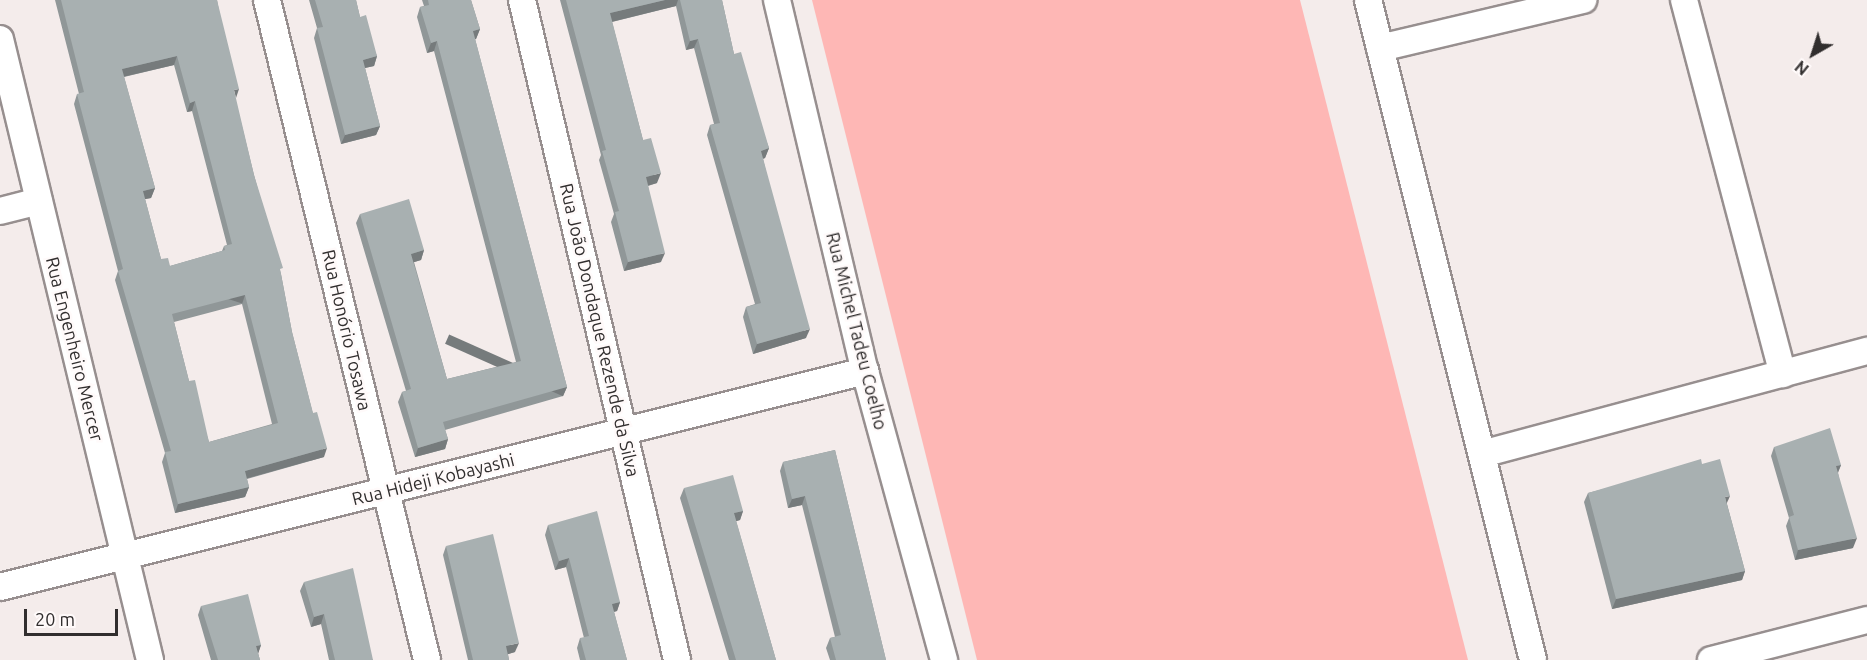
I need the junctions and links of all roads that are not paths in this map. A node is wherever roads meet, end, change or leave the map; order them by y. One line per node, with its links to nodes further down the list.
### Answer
1 (267, 0): 16 (street, Rua Honório Tosawa)
2 (522, 0): 14 (street, Rua João Dondaque Rezende da Silva)
3 (777, 0): 12 (street, Rua Michel Tadeu Coelho)
4 (1368, 0): 8 (street)
5 (1582, 0): 8 (street)
6 (1684, 0): 13 (street)
7 (0, 39): 9 (street, Rua Engenheiro Mercer)
8 (1380, 48): 15 (street)
9 (39, 201): 10 (street); 17 (street, Rua Engenheiro Mercer)
10 (0, 211)
11 (1867, 351): 13 (street)
12 (865, 371): 14 (street, Rua Hideji Kobayashi); 23 (street, Rua Michel Tadeu Coelho)
13 (1783, 374): 15 (street)
14 (625, 431): 16 (street, Rua Hideji Kobayashi); 22 (street, Rua João Dondaque Rezende da Silva)
15 (1482, 454): 24 (street)
16 (385, 491): 17 (street, Rua Hideji Kobayashi); 21 (street, Rua Honório Tosawa)
17 (125, 556): 18 (street, Rua Hideji Kobayashi); 20 (street, Rua Engenheiro Mercer)
18 (0, 587)
19 (1867, 620): 25 (street)
20 (150, 660)
21 (427, 660)
22 (677, 660)
23 (944, 660)
24 (1533, 660)
25 (1711, 660)

